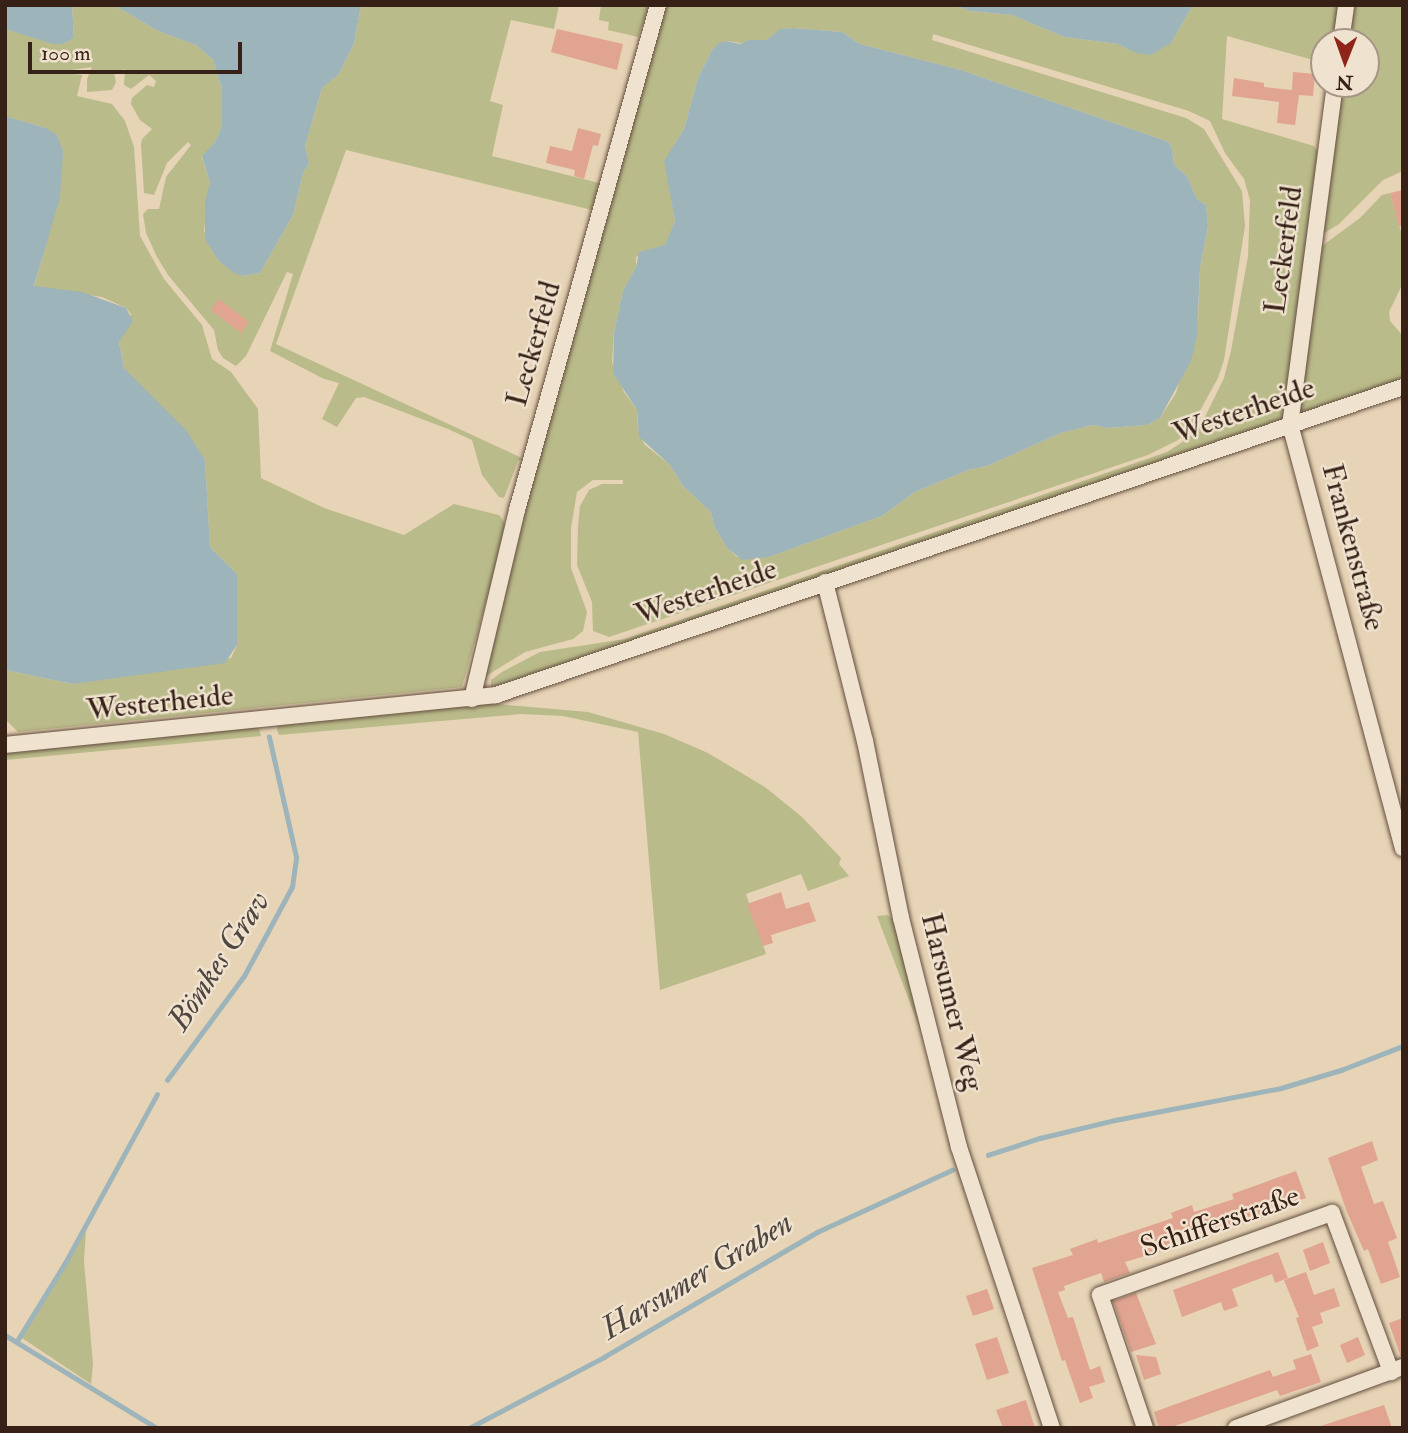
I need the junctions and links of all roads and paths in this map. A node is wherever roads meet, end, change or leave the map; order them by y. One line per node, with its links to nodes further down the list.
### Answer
1 (658, 5): 8 (street, Leckerfeld)
2 (1346, 5): 3 (street)
3 (1343, 28)
4 (1333, 98): 6 (street, Leckerfeld)
5 (1403, 387): 6 (street, Westerheide)
6 (1290, 424): 7 (street, Westerheide); 10 (street, Frankenstraße)
7 (825, 582): 8 (street, Westerheide); 13 (street, Harsumer Weg)
8 (472, 699): 9 (street, Westerheide)
9 (8, 740)
10 (1403, 848)
11 (1397, 1369): 12 (street, Schifferstraße); 14 (street, Schifferstraße)
12 (1257, 1424): 15 (street, Schifferstraße)
13 (1052, 1428)
14 (1145, 1428)
15 (1236, 1428)

